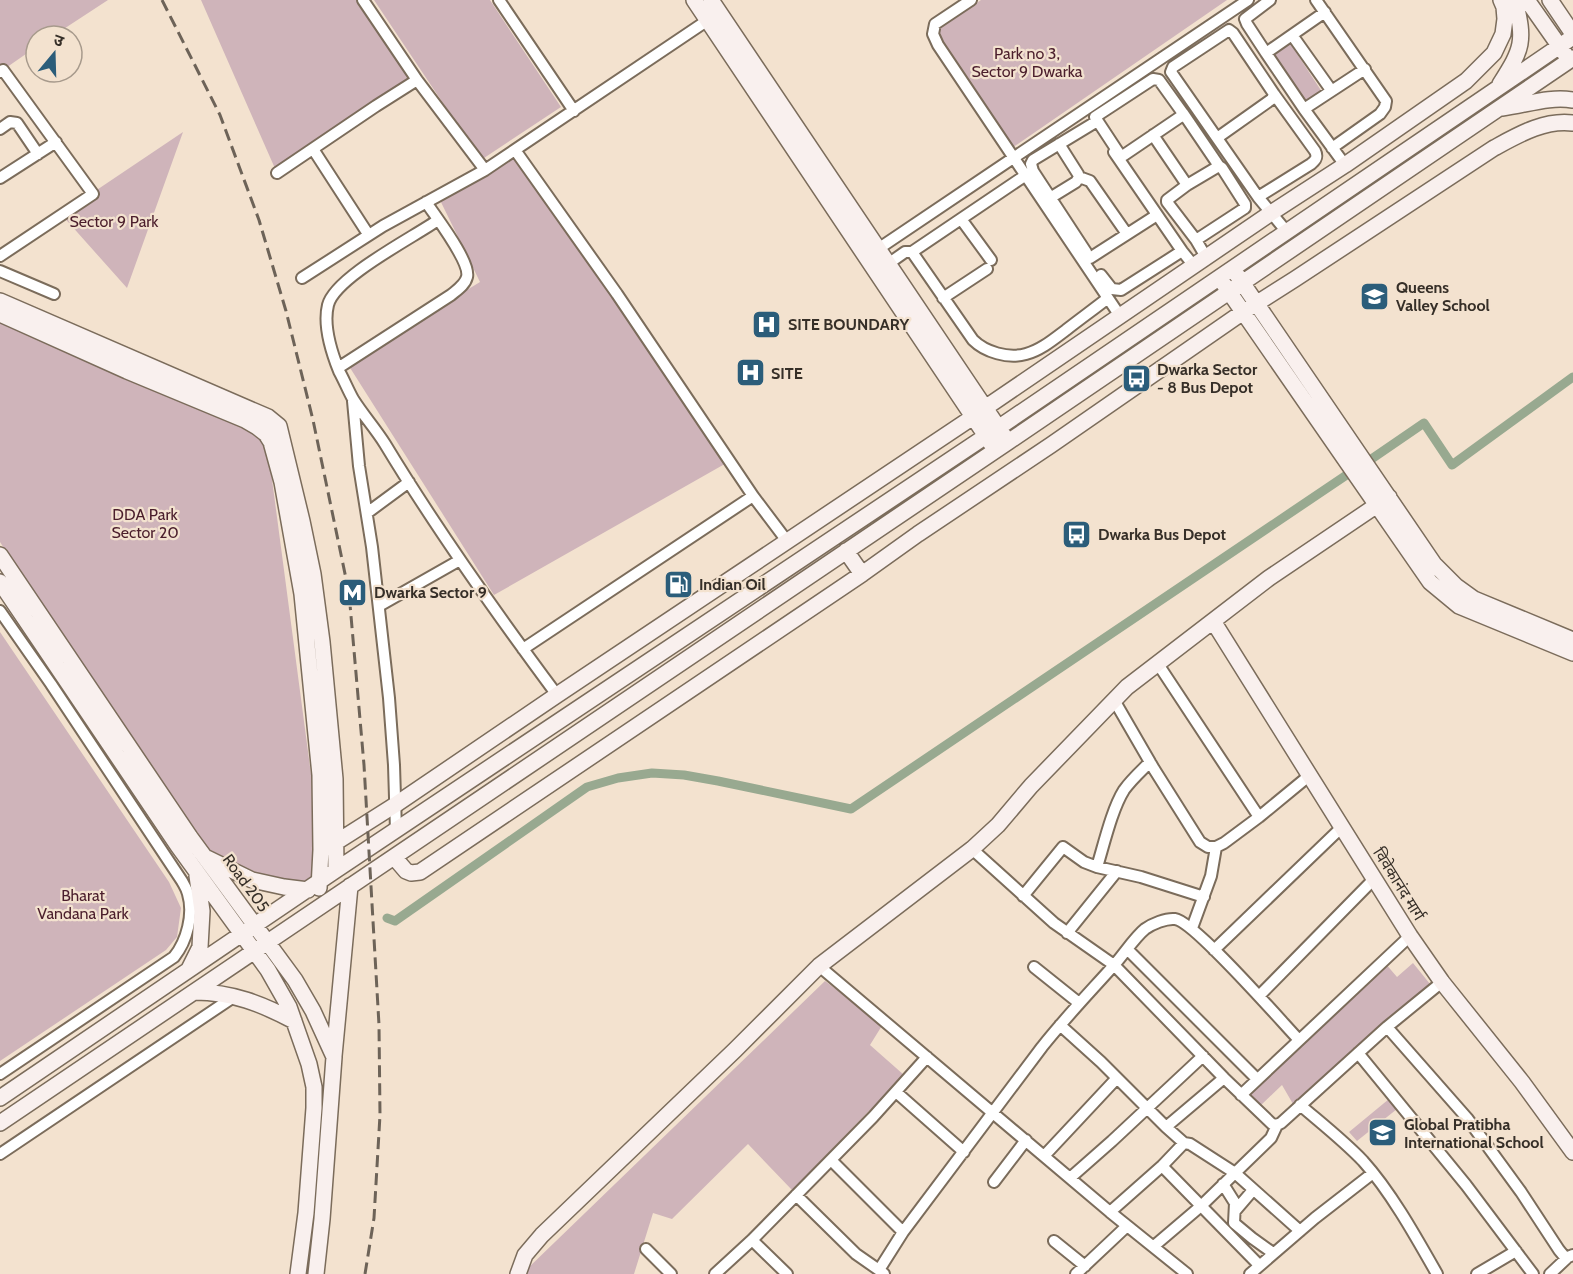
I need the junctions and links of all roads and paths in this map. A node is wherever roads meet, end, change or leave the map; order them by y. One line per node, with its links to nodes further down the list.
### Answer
1 (363, 0): 24 (street)
2 (499, 0): 32 (street)
3 (694, 0): 14 (street)
4 (711, 0): 65 (street)
5 (971, 0): 45 (street)
6 (1248, 0): 19 (street)
7 (1270, 0): 18 (street)
8 (1316, 0): 13 (street)
9 (1501, 0): 46 (street)
10 (1515, 0): 25 (street)
11 (1527, 0): 17 (street)
12 (1550, 0): 16 (street)
13 (1325, 12): 15 (street); 22 (street)
14 (708, 20): 32 (street); 92 (street)
15 (1293, 35): 18 (street); 26 (street)
16 (1573, 35): 17 (street)
17 (1559, 47): 20 (street); 25 (street)
18 (1266, 53): 29 (street)
19 (1165, 56): 21 (street); 31 (street)
20 (1572, 60): 30 (street)
21 (1173, 67): 27 (street); 38 (street)
22 (1365, 69): 26 (street); 41 (street)
23 (0, 72): 39 (street)
24 (417, 80): 42 (street); 48 (street)
25 (1497, 89): 61 (street)
26 (1331, 90): 29 (street)
27 (1274, 94): 38 (street); 54 (street)
28 (1573, 100): 30 (street)
29 (1304, 109): 41 (street)
30 (1497, 109): 76 (street)
31 (1085, 110): 34 (street); 45 (street)
32 (574, 111): 43 (street)
33 (1183, 114): 37 (street); 37 (street); 47 (street)
34 (1094, 123): 40 (street); 58 (street)
35 (1573, 123): 82 (street)
36 (0, 129): 44 (street)
37 (1153, 135): 53 (street)
38 (1217, 138): 54 (street)
39 (56, 142): 44 (street); 68 (street)
40 (1059, 144): 51 (street); 55 (street)
41 (1332, 148): 46 (street)
42 (313, 149): 49 (street); 62 (street)
43 (515, 150): 48 (street); 96 (street)
44 (38, 154): 52 (street)
45 (1014, 157): 50 (street); 65 (street)
46 (1345, 165): 57 (street)
47 (1219, 166): 53 (street); 64 (street)
48 (485, 170): 56 (street)
49 (277, 173)
50 (1026, 175): 59 (street); 80 (street)
51 (1079, 177): 55 (street); 63 (street)
52 (0, 178)
53 (1187, 185): 64 (street)
54 (1258, 197): 57 (street)
55 (1050, 198): 69 (street)
56 (426, 202): 60 (street); 62 (street)
57 (1271, 213): 61 (street); 70 (street)
58 (1157, 215): 63 (street); 67 (street)
59 (964, 217): 66 (street); 79 (street)
60 (438, 220): 87 (street); 87 (street)
61 (1287, 232): 72 (street)
62 (368, 234): 74 (street)
63 (1127, 234): 69 (street)
64 (1196, 240): 70 (street)
65 (878, 249): 71 (street)
66 (912, 252): 71 (street); 79 (street)
67 (1182, 252): 69 (street); 70 (street)
68 (0, 256)
69 (1090, 258)
70 (1200, 262): 85 (street)
71 (888, 264): 92 (street)
72 (1233, 268): 75 (street); 76 (street)
73 (0, 270): 78 (street)
74 (302, 278)
75 (1219, 278): 77 (street); 93 (street)
76 (1243, 283): 77 (street); 82 (street)
77 (1229, 291): 83 (street); 89 (street)
78 (54, 294)
79 (943, 298): 86 (street)
80 (1108, 298): 85 (street); 86 (street)
81 (0, 301): 122 (street)
82 (1257, 303): 83 (street); 97 (street)
83 (1243, 312): 91 (street); 97 (street)
84 (0, 314): 125 (street)
85 (1120, 316): 88 (street)
86 (1024, 355): 88 (street)
87 (338, 368): 90 (street)
88 (1035, 374): 92 (street)
89 (1095, 383): 91 (street); 94 (street)
90 (353, 399): 95 (street); 98 (street)
91 (1110, 404): 103 (street)
92 (979, 413): 93 (street); 99 (street)
93 (992, 432): 94 (street); 109 (street)
94 (1002, 446): 100 (street)
95 (409, 482): 98 (street); 102 (street)
96 (753, 496): 99 (street); 111 (street)
97 (1382, 501): 108 (street); 110 (street); 112 (street)
98 (367, 513): 105 (street)
99 (787, 541): 107 (street)
100 (846, 551): 103 (street); 127 (street)
101 (0, 555): 126 (street, Road 205)
102 (460, 560): 105 (street); 111 (street)
103 (862, 574): 127 (street)
104 (0, 582): 131 (street, Road 205)
105 (379, 606): 118 (street)
106 (0, 611): 162 (street)
107 (676, 615): 109 (street); 114 (street)
108 (1213, 621): 113 (street); 117 (street, विवेकानंद मार्ग)
109 (691, 633): 121 (street)
110 (1573, 640)
111 (523, 649): 114 (street)
112 (1573, 653)
113 (1158, 664): 115 (street); 119 (street)
114 (557, 694): 118 (street)
115 (1114, 700): 116 (street); 124 (street)
116 (1150, 762): 123 (street); 128 (street)
117 (1310, 775): 119 (street); 120 (street, विवेकानंद मार्ग)
118 (395, 805): 121 (street); 122 (street)
119 (1259, 817): 123 (street)
120 (1342, 828): 132 (street, विवेकानंद मार्ग); 144 (street)
121 (396, 830): 129 (street)
122 (335, 843): 125 (street); 129 (street)
123 (1216, 847): 136 (street)
124 (972, 849): 135 (street); 146 (street)
125 (321, 850): 134 (street)
126 (204, 857): 134 (street); 139 (street, Road 205)
127 (394, 857): 133 (street)
128 (1096, 867): 130 (street); 135 (street)
129 (336, 870): 134 (street)
130 (1117, 871): 136 (street); 140 (street)
131 (197, 872): 139 (street, Road 205); 148 (street)
132 (1374, 879): 141 (street, विवेकानंद मार्ग); 152 (street)
133 (350, 886): 137 (street); 160 (street)
134 (314, 887): 137 (street); 139 (street)
135 (1023, 896): 140 (street)
136 (1204, 897): 138 (street)
137 (318, 909): 142 (street)
138 (1192, 928): 143 (street); 144 (street)
139 (249, 930): 142 (street, Road 205); 148 (street)
140 (1067, 933): 145 (street)
141 (1410, 936): 149 (street, विवेकानंद मार्ग); 157 (street)
142 (261, 947): 150 (street); 154 (street, Road 205); 160 (street, Road 205)
143 (1128, 950): 145 (street); 165 (street)
144 (1214, 950): 152 (street)
145 (1114, 965): 153 (street); 159 (street)
146 (819, 966): 161 (street); 209 (street)
147 (1034, 968): 153 (street)
148 (188, 971): 168 (street)
149 (1442, 982): 156 (street); 178 (street, विवेकानंद मार्ग)
150 (195, 992): 151 (street); 172 (street)
151 (235, 996): 154 (street); 179 (street)
152 (1259, 996): 157 (street)
153 (1079, 1003): 155 (street)
154 (294, 1021): 207 (street, Road 205)
155 (1060, 1025): 163 (street); 171 (street)
156 (1388, 1027): 158 (street); 202 (street)
157 (1299, 1041): 165 (street)
158 (1358, 1053): 169 (street); 200 (street)
159 (1203, 1056): 164 (street); 170 (street)
160 (334, 1057): 208 (street, Road 205)
161 (927, 1057): 166 (street); 171 (street)
162 (0, 1074)
163 (1117, 1078): 170 (street); 180 (street)
164 (1224, 1078): 167 (street); 174 (street)
165 (1257, 1079): 167 (street)
166 (896, 1092): 177 (street); 181 (street)
167 (1241, 1095): 173 (street)
168 (0, 1098)
169 (1300, 1105): 173 (street); 184 (street)
170 (1148, 1108): 174 (street); 185 (street)
171 (993, 1113): 175 (street); 177 (street)
172 (0, 1123)
173 (1276, 1125): 183 (street)
174 (1166, 1127): 176 (street)
175 (1026, 1140): 180 (street); 186 (street)
176 (1184, 1143): 182 (street); 183 (street)
177 (964, 1152): 195 (street)
178 (1573, 1152)
179 (0, 1154)
180 (1044, 1156): 185 (street)
181 (831, 1160): 189 (street); 195 (street)
182 (1162, 1166): 190 (street); 192 (street)
183 (1235, 1173): 187 (street); 188 (street)
184 (1373, 1173): 194 (street); 215 (street)
185 (1070, 1178): 192 (street)
186 (994, 1182)
187 (1223, 1184): 190 (street); 191 (street)
188 (1253, 1190): 191 (street); 194 (street)
189 (796, 1195): 196 (street); 206 (street)
190 (1201, 1206): 198 (street); 203 (street)
191 (1235, 1211): 201 (street)
192 (1110, 1212): 193 (street)
193 (1127, 1226): 198 (street); 204 (street)
194 (1300, 1231): 201 (street)
195 (903, 1232): 206 (street)
196 (752, 1240): 205 (street); 211 (street)
197 (1054, 1241): 204 (street)
198 (1154, 1246): 213 (street)
199 (646, 1249): 210 (street)
200 (1516, 1251): 216 (street); 217 (street)
201 (1273, 1253): 203 (street)
202 (1571, 1256): 218 (street)
203 (1259, 1265): 214 (street)
204 (1085, 1266): 212 (street)
205 (723, 1272)
206 (882, 1272)
207 (298, 1274)
208 (316, 1274)
209 (518, 1274)
210 (671, 1274)
211 (787, 1274)
212 (1076, 1274)
213 (1187, 1274)
214 (1250, 1274)
215 (1437, 1274)
216 (1477, 1274)
217 (1533, 1274)
218 (1550, 1274)

